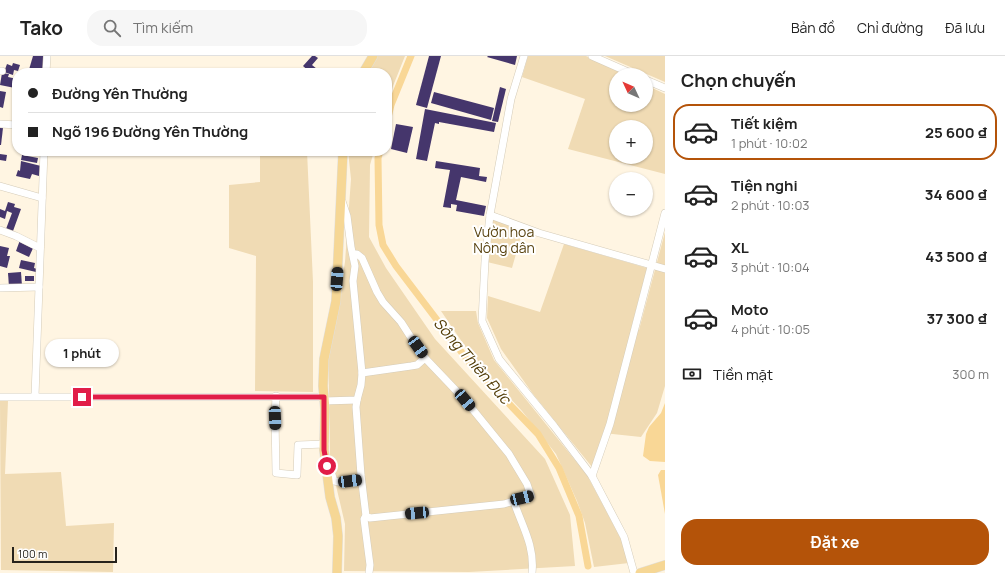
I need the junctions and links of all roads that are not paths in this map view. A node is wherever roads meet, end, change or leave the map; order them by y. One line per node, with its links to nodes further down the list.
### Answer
1 (47, 56): 5 (street)
2 (373, 56): 6 (main road)
3 (524, 56): 18 (street)
4 (592, 56): 7 (street)
5 (46, 68)
6 (366, 68)
7 (619, 68)
8 (653, 83): 9 (street)
9 (665, 88)
10 (0, 124): 11 (street)
11 (12, 125)
12 (44, 156): 15 (street)
13 (342, 156): 16 (main road)
14 (0, 186): 15 (street)
15 (42, 198): 20 (street)
16 (341, 201): 21 (street); 31 (main road)
17 (665, 213): 22 (street)
18 (490, 215): 22 (street); 35 (street)
19 (0, 230): 20 (street)
20 (40, 248): 24 (street)
21 (354, 254): 26 (street); 27 (street)
22 (651, 266): 23 (street); 35 (street)
23 (665, 269)
24 (39, 287): 25 (street); 29 (street)
25 (0, 288)
26 (425, 358): 27 (street); 37 (street)
27 (362, 373): 32 (street)
28 (0, 396): 29 (street)
29 (36, 396): 30 (street)
30 (276, 396): 31 (street); 33 (street)
31 (324, 399): 32 (street); 33 (main road)
32 (357, 400): 36 (street)
33 (325, 444): 34 (main road)
34 (326, 460): 36 (street); 40 (main road)
35 (592, 476): 43 (street)
36 (361, 479): 38 (street)
37 (514, 502): 38 (street); 42 (street)
38 (366, 516): 41 (street)
39 (665, 566): 44 (main road)
40 (337, 573)
41 (369, 573)
42 (532, 573)
43 (634, 573)
44 (640, 573)

